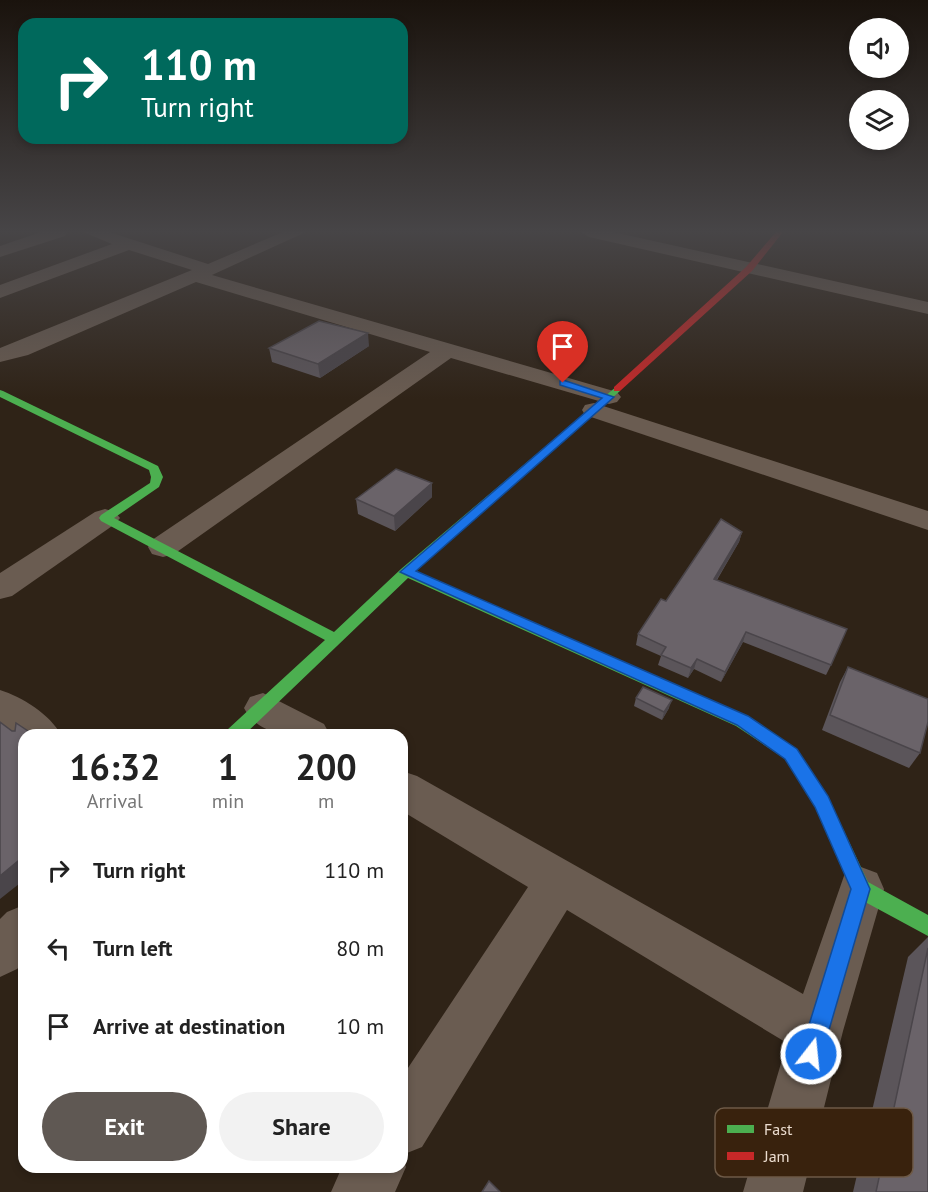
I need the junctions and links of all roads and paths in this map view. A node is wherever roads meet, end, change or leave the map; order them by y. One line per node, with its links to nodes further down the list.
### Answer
1 (166, 288): 8 (street)
2 (250, 288): 7 (street)
3 (728, 288): 10 (street)
4 (834, 288): 5 (street)
5 (928, 308)
6 (0, 342): 8 (street)
7 (449, 349): 10 (street); 13 (street)
8 (10, 352)
9 (0, 393): 11 (street)
10 (602, 403): 12 (street); 14 (street)
11 (105, 518): 13 (street); 15 (street)
12 (928, 521)
13 (163, 547): 16 (street)
14 (406, 572): 16 (street); 24 (street)
15 (0, 588)
16 (336, 639): 18 (street)
17 (0, 705): 19 (street)
18 (263, 708): 20 (street); 21 (street)
19 (33, 729)
20 (240, 729)
21 (300, 729)
22 (408, 792): 23 (street)
23 (559, 880): 28 (street); 30 (street)
24 (861, 889): 25 (street); 28 (street)
25 (928, 926)
26 (18, 935): 27 (street)
27 (0, 952)
28 (817, 1031): 29 (street)
29 (796, 1108)
30 (408, 1118)
31 (373, 1173): 33 (street)
32 (777, 1177): 34 (street)
33 (361, 1192)
34 (773, 1192)

